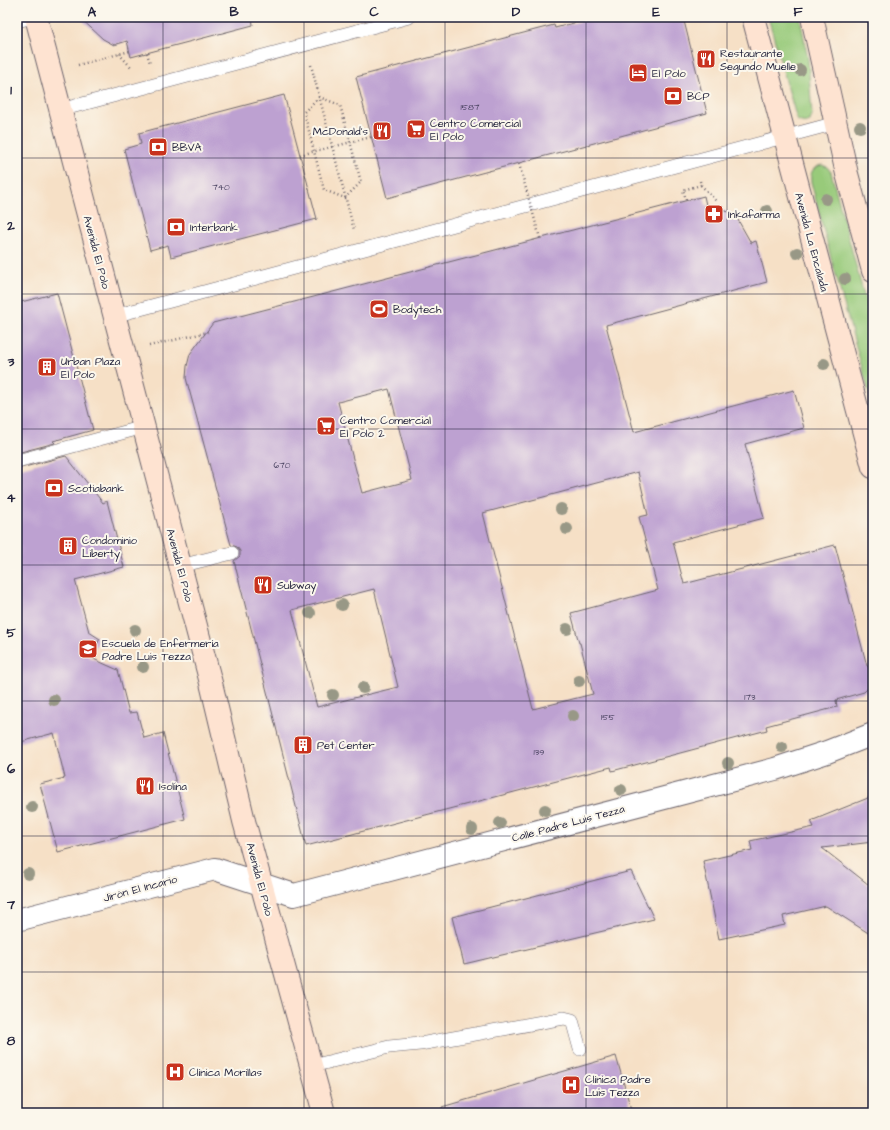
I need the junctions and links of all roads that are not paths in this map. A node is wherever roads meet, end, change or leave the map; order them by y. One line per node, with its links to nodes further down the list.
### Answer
1 (34, 17): 5 (lane); 6 (main road, Avenida El Polo)
2 (409, 17): 6 (lane)
3 (753, 17): 8 (main road, Avenida La Encalada)
4 (812, 17): 7 (main road)
5 (17, 21)
6 (60, 110): 10 (main road, Avenida El Polo)
7 (836, 123): 8 (lane); 9 (main road)
8 (785, 137): 10 (lane); 13 (main road, Avenida La Encalada)
9 (873, 271)
10 (114, 316): 11 (main road, Avenida El Polo)
11 (144, 427): 12 (lane); 15 (main road, Avenida El Polo)
12 (17, 461)
13 (873, 467)
14 (232, 553): 15 (lane)
15 (180, 566): 17 (main road, Avenida El Polo)
16 (873, 734): 17 (street, Calle Padre Luis Tezza)
17 (262, 884): 18 (street, Jirón El Incario); 20 (main road, Avenida El Polo)
18 (17, 920)
19 (580, 1049): 20 (lane)
20 (312, 1066): 21 (main road, Avenida El Polo)
21 (324, 1113)

